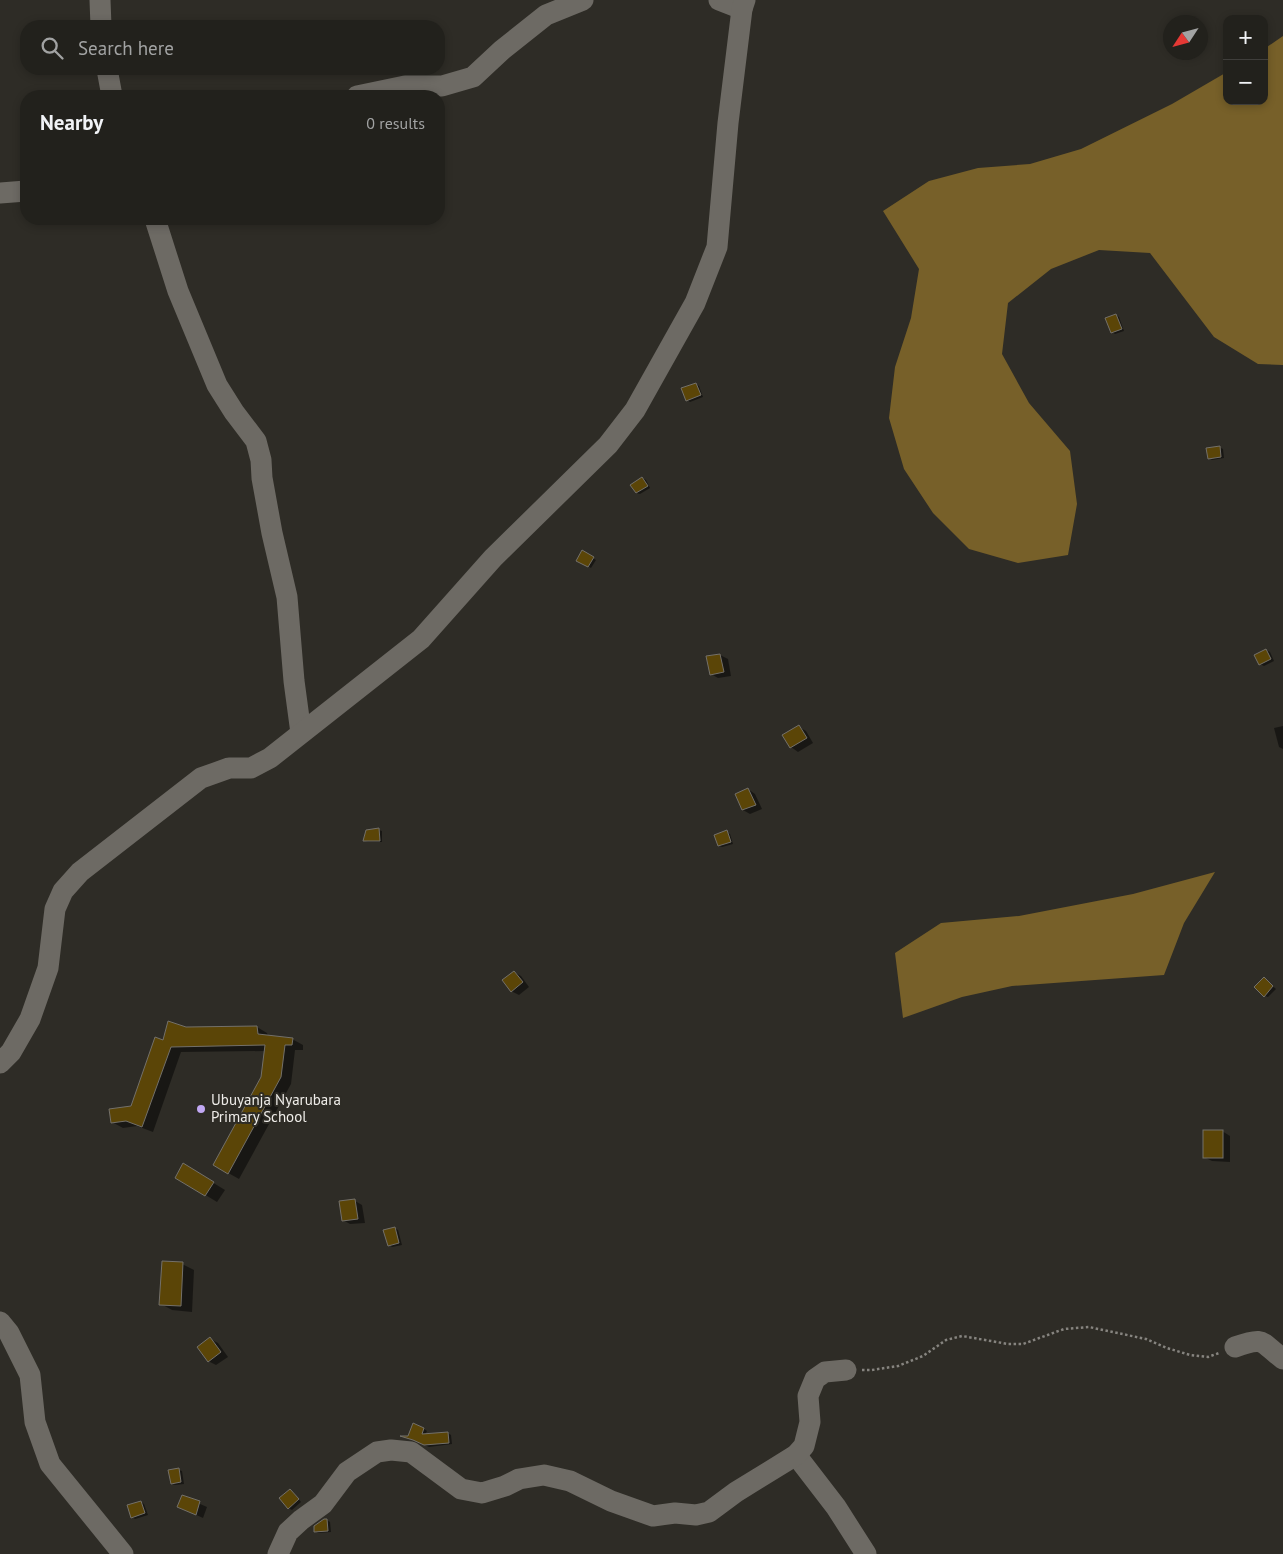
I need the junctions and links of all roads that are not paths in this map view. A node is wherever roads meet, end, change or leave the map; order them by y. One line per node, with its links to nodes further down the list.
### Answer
1 (100, 0): 5 (street)
2 (583, 0): 8 (street)
3 (719, 0): 4 (street)
4 (744, 4): 12 (street)
5 (101, 20)
6 (108, 75): 7 (street)
7 (111, 90)
8 (385, 90)
9 (20, 192): 10 (street)
10 (0, 193)
11 (157, 225): 12 (street)
12 (301, 733): 13 (street)
13 (0, 1063)
14 (0, 1322): 19 (street)
15 (1235, 1347): 16 (street)
16 (1283, 1359)
17 (846, 1370): 18 (street)
18 (796, 1455): 20 (street); 21 (street)
19 (123, 1554)
20 (278, 1554)
21 (866, 1554)

